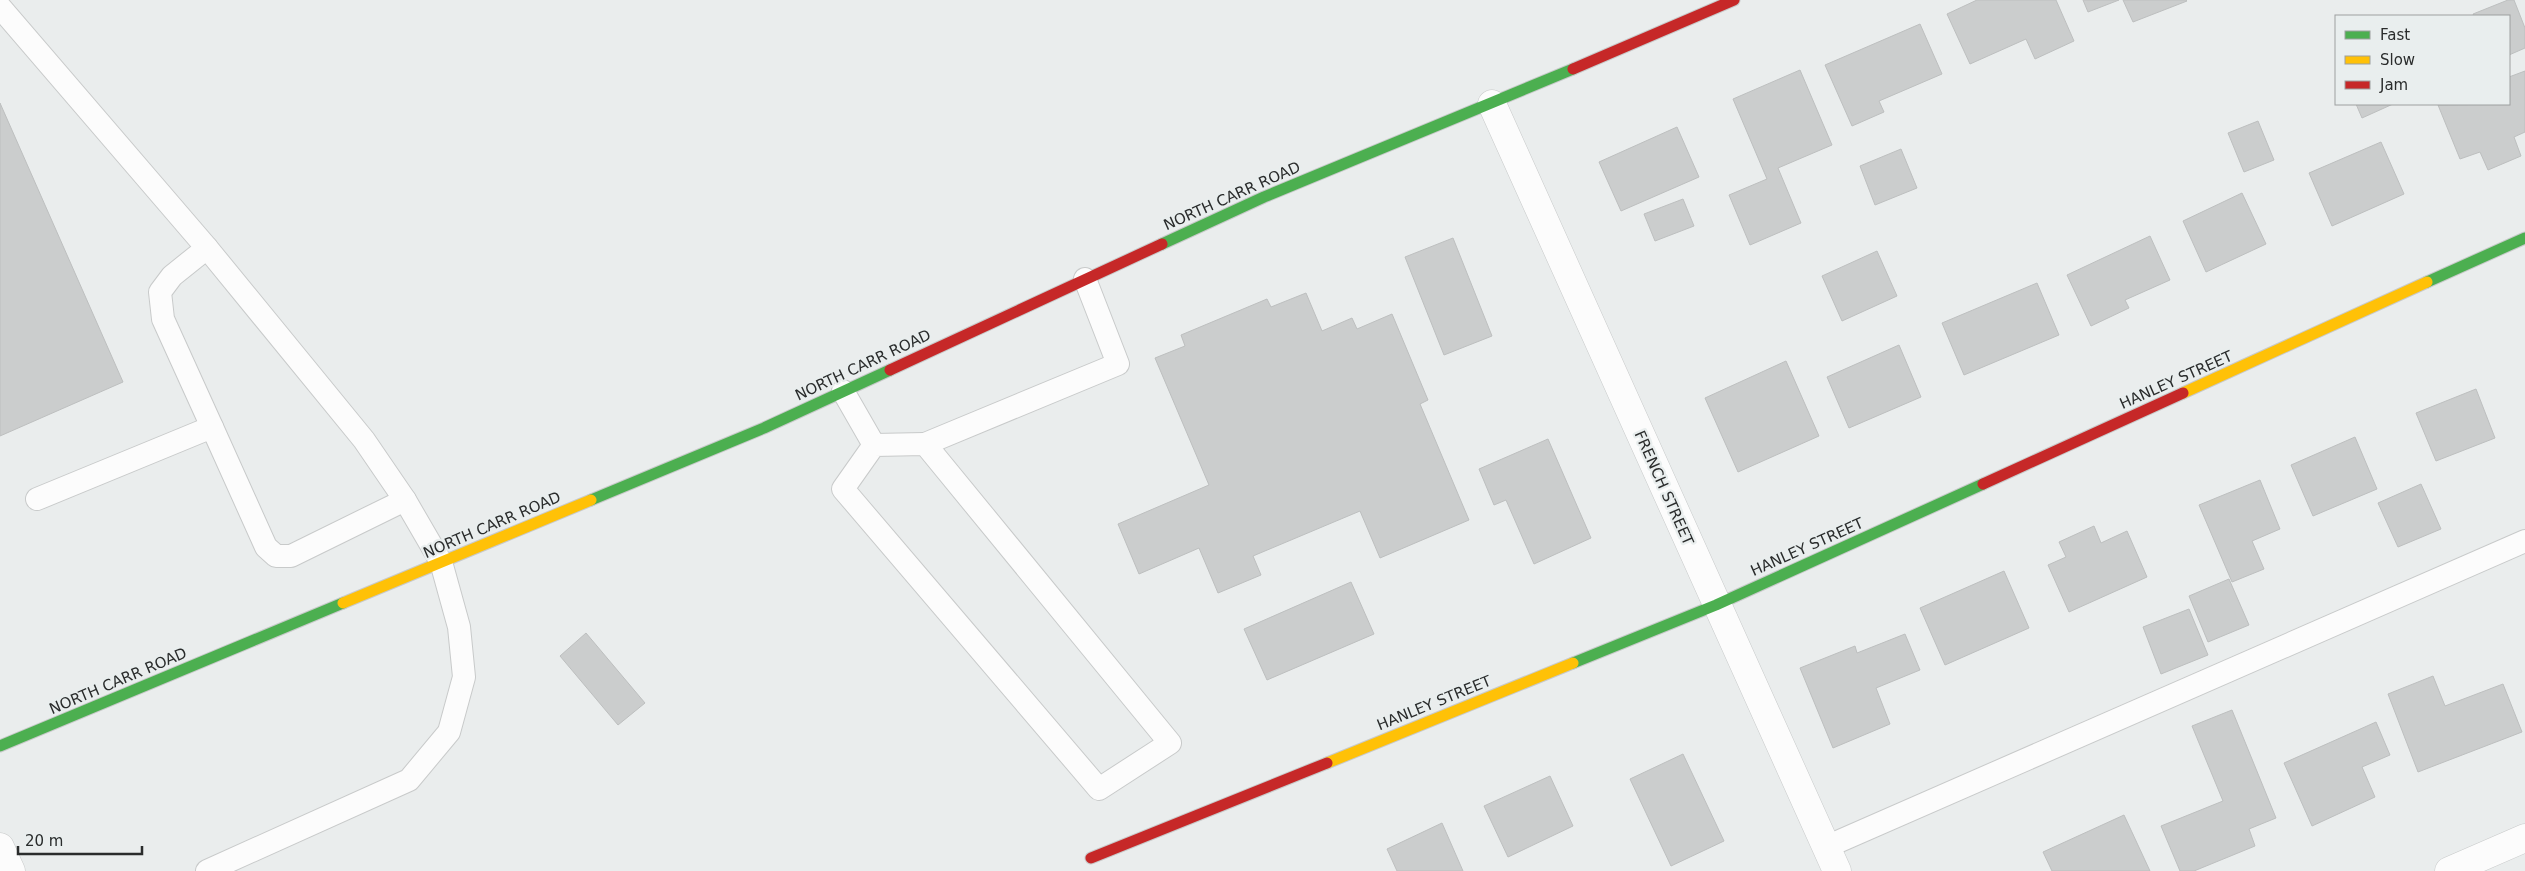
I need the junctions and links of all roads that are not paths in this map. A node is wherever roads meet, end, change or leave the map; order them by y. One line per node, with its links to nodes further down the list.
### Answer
1 (1734, 0): 3 (street, NORTH CARR ROAD)
2 (0, 7): 5 (lane)
3 (1492, 104): 6 (street, NORTH CARR ROAD); 15 (street, FRENCH STREET)
4 (2525, 238): 15 (street, HANLEY STREET)
5 (207, 248): 8 (lane); 12 (lane)
6 (1085, 279): 7 (street, NORTH CARR ROAD); 9 (lane)
7 (843, 391): 10 (lane); 14 (street, NORTH CARR ROAD)
8 (212, 427): 11 (lane); 12 (lane)
9 (925, 444): 10 (lane); 10 (lane)
10 (874, 446)
11 (38, 499)
12 (405, 500): 14 (lane)
13 (2525, 541): 19 (lane)
14 (441, 562): 16 (street, NORTH CARR ROAD); 22 (lane)
15 (1716, 605): 19 (street, FRENCH STREET); 20 (street, HANLEY STREET)
16 (0, 746)
17 (2525, 838): 24 (street)
18 (0, 847): 21 (street)
19 (1826, 847): 23 (street, FRENCH STREET)
20 (1091, 858)
21 (10, 871)
22 (207, 871)
23 (1837, 871)
24 (2449, 871)

